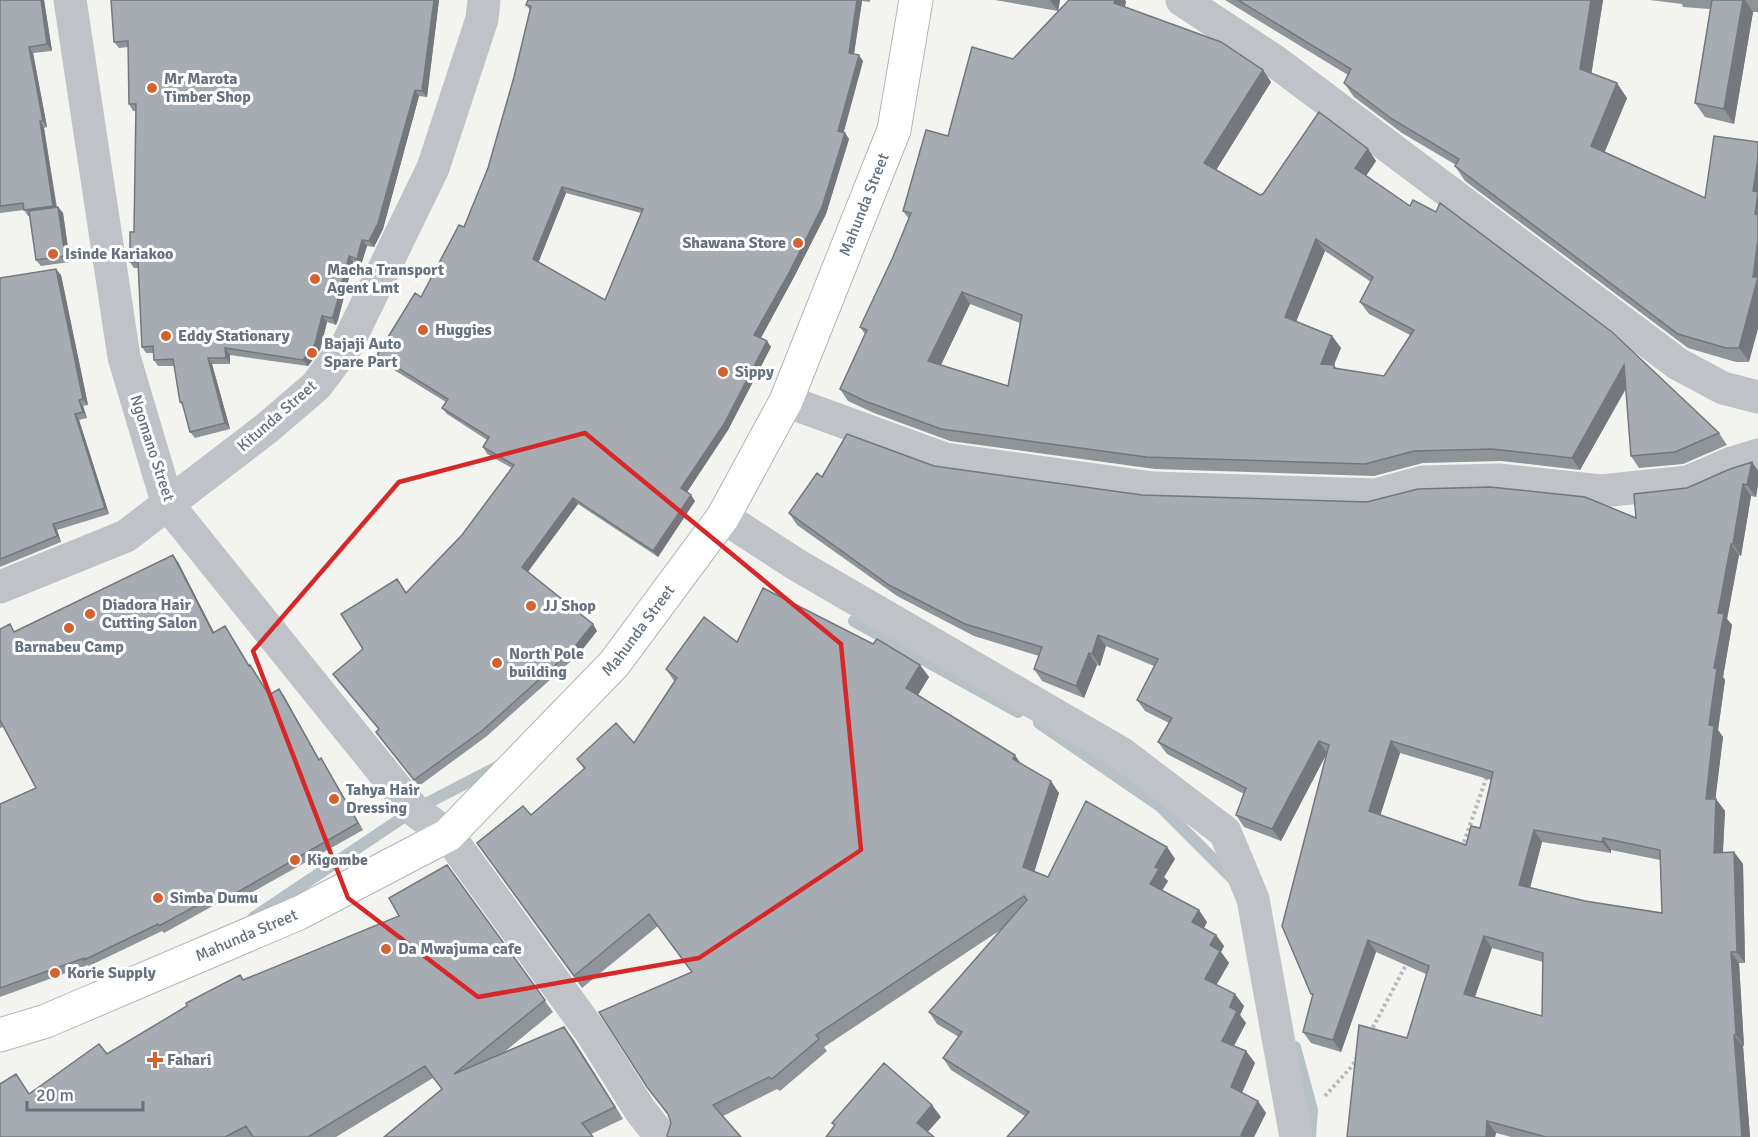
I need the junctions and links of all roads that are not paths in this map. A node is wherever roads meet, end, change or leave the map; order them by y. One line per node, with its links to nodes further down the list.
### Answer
1 (70, 0): 8 (street, Ngomano Street)
2 (484, 0): 8 (street, Kitunda Street)
3 (916, 0): 6 (street, Mahunda Street)
4 (1182, 0): 5 (street)
5 (1758, 398)
6 (786, 401): 7 (street); 9 (street, Mahunda Street)
7 (1758, 455)
8 (168, 505): 10 (street, Kitunda Street); 11 (street, Ngomano Street)
9 (723, 518): 11 (street, Mahunda Street); 13 (street)
10 (0, 587)
11 (448, 835): 12 (street, Mahunda Street); 14 (street, Ngomano Street)
12 (0, 1035)
13 (1295, 1133)
14 (661, 1137)

